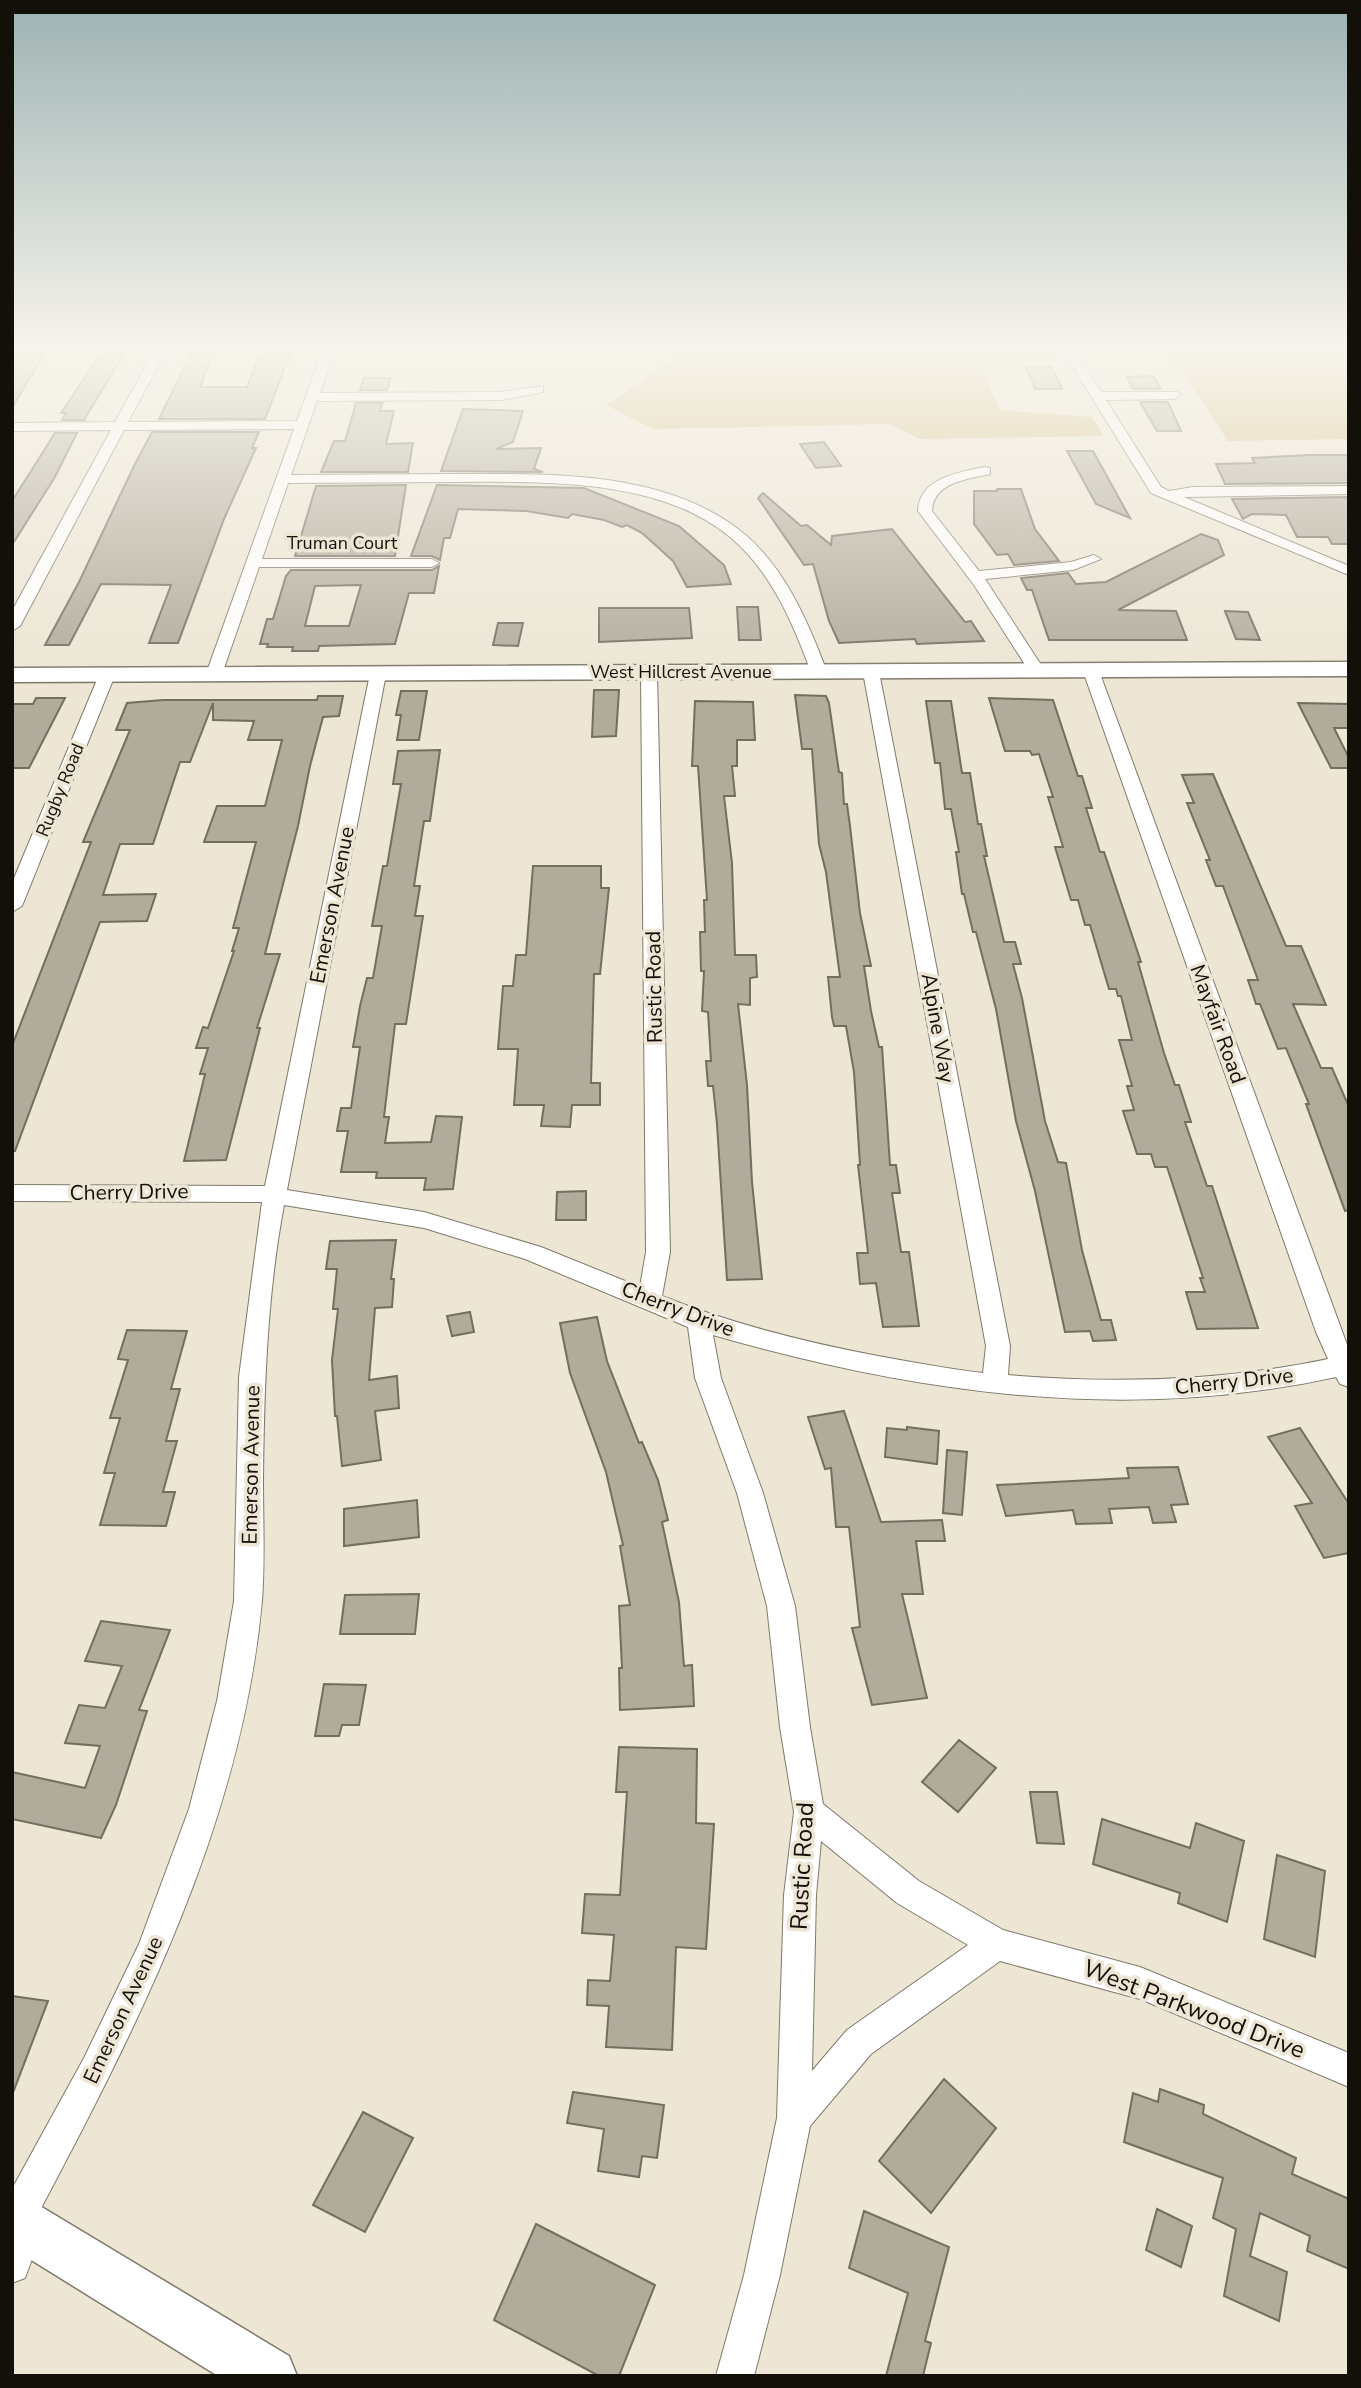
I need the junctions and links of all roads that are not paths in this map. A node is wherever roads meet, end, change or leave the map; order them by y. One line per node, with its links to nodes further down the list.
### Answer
1 (101, 460): 13 (street)
2 (289, 460): 5 (street)
3 (1137, 460): 7 (street)
4 (985, 471): 12 (street)
5 (282, 479): 9 (street); 17 (street)
6 (1349, 490): 7 (street)
7 (1165, 495): 11 (street)
8 (1094, 559): 12 (street)
9 (252, 563): 10 (street, Truman Court); 20 (street)
10 (432, 563)
11 (1349, 571)
12 (975, 576): 15 (street)
13 (12, 626)
14 (1349, 669): 16 (street, West Hillcrest Avenue)
15 (1037, 671): 16 (street, West Hillcrest Avenue); 18 (street, West Hillcrest Avenue)
16 (1091, 671): 29 (street, Mayfair Road)
17 (819, 672): 18 (street, West Hillcrest Avenue); 19 (street, West Hillcrest Avenue)
18 (871, 672): 30 (street, Alpine Way)
19 (649, 673): 21 (street, West Hillcrest Avenue); 27 (street, Rustic Road)
20 (214, 674): 21 (street, West Hillcrest Avenue); 23 (street, West Hillcrest Avenue)
21 (378, 674): 26 (street, Emerson Avenue)
22 (12, 675): 23 (street, West Hillcrest Avenue)
23 (107, 675): 24 (street, Rugby Road)
24 (12, 906)
25 (12, 1193): 26 (street, Cherry Drive)
26 (276, 1197): 27 (street, Cherry Drive); 35 (street, Emerson Avenue)
27 (649, 1301): 28 (street, Cherry Drive)
28 (699, 1321): 30 (street, Cherry Drive); 31 (street, Rustic Road)
29 (1347, 1369): 30 (street, Cherry Drive)
30 (995, 1384)
31 (809, 1812): 32 (street, West Parkwood Drive); 34 (street, Rustic Road)
32 (997, 1944): 33 (street, West Parkwood Drive); 34 (street)
33 (1349, 2070)
34 (794, 2118): 37 (street, Rustic Road)
35 (16, 2232): 36 (street)
36 (269, 2376)
37 (735, 2376)

